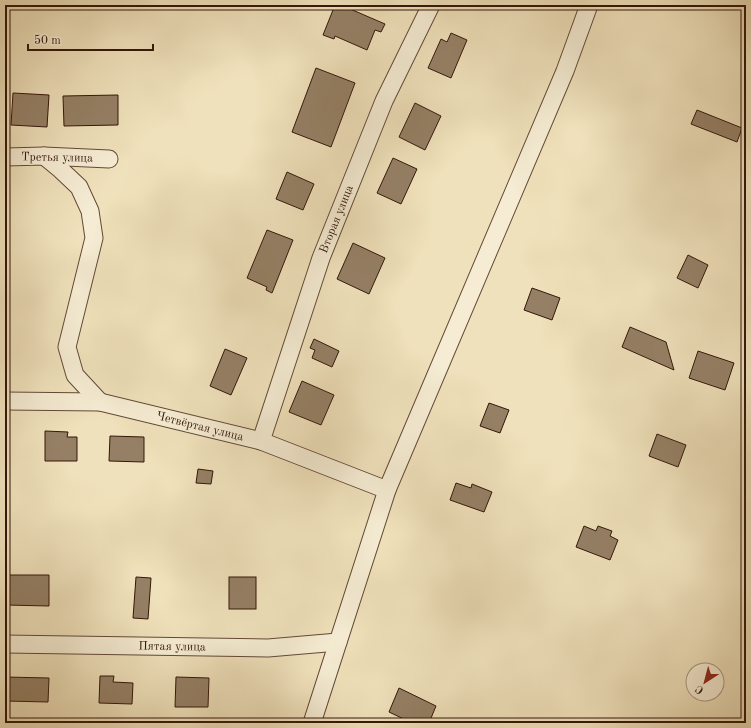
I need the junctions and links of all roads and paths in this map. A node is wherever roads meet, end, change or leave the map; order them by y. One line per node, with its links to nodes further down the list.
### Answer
1 (431, 5): 8 (street, Вторая улица)
2 (589, 5): 9 (street)
3 (44, 156): 4 (street, Третья улица); 5 (street, Третья улица); 7 (street)
4 (5, 157)
5 (109, 159)
6 (5, 401): 7 (street, Четвёртая улица)
7 (100, 402): 8 (street, Четвёртая улица)
8 (261, 441): 9 (street, Четвёртая улица)
9 (387, 490): 10 (street)
10 (338, 642): 11 (street, Пятая улица); 12 (street)
11 (5, 644)
12 (312, 723)

